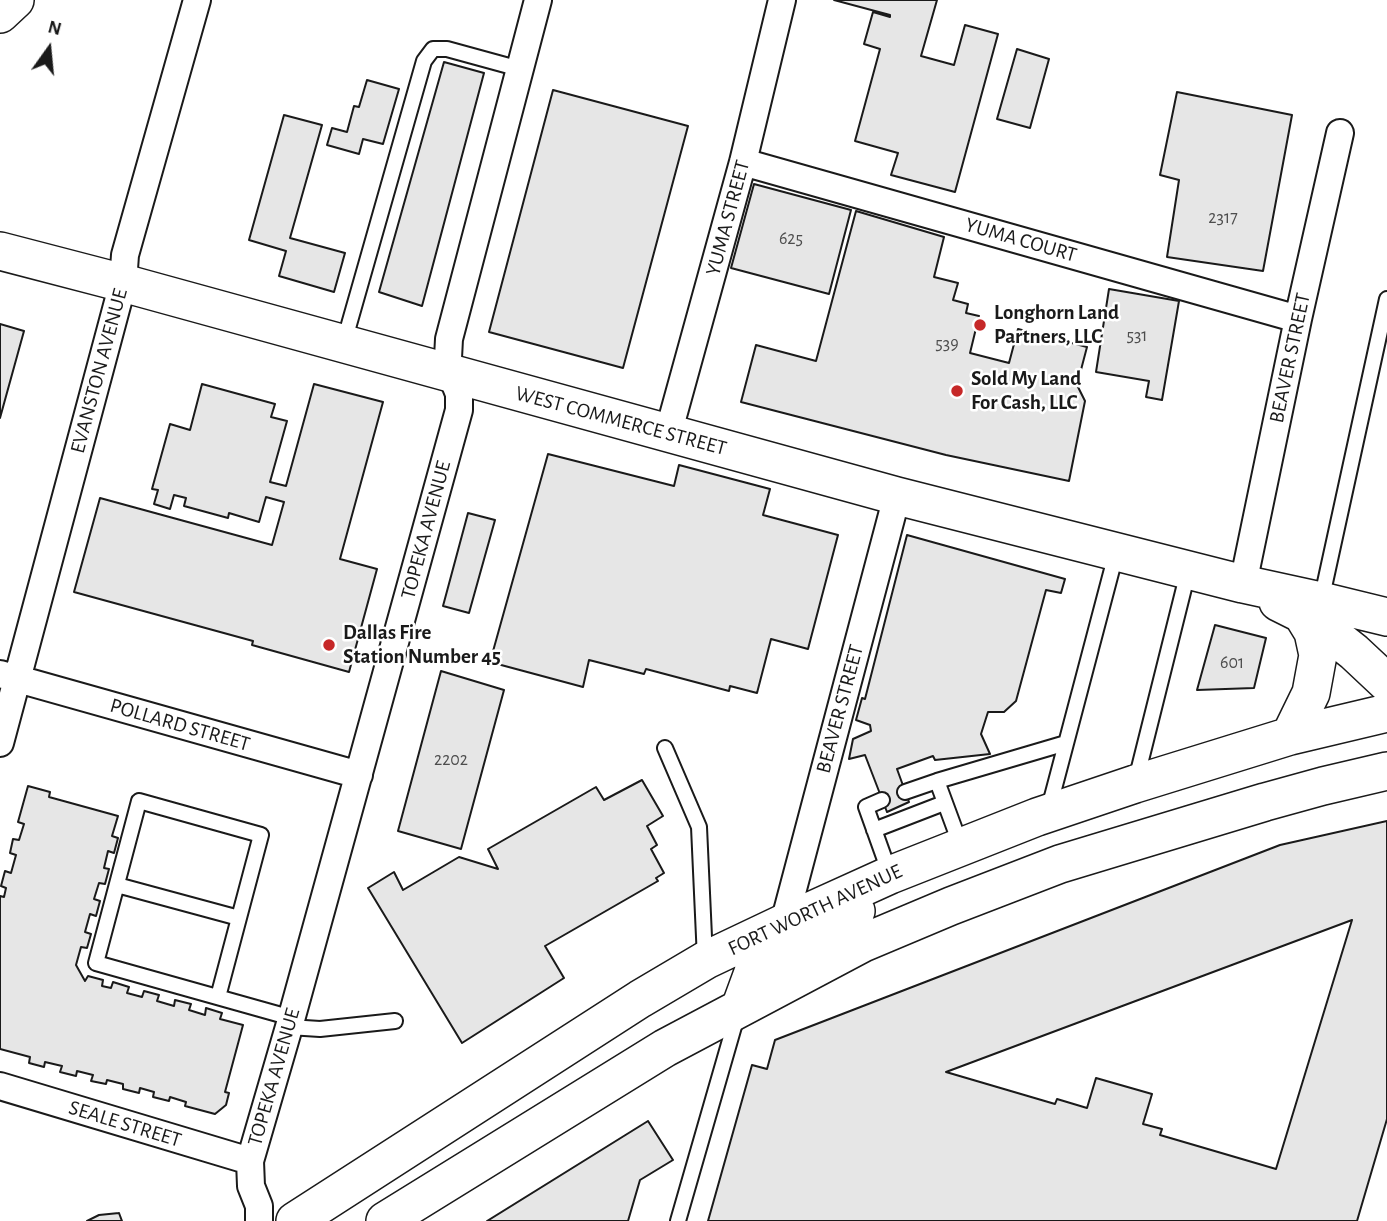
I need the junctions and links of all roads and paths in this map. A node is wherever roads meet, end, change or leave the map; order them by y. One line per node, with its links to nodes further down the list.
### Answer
1 (15, 0): 5 (main road)
2 (197, 0): 10 (street, EVANSTON AVENUE)
3 (538, 0): 6 (street, TOPEKA AVENUE)
4 (782, 0): 8 (street, YUMA STREET)
5 (0, 14)
6 (520, 69): 13 (lane); 14 (street, TOPEKA AVENUE)
7 (1340, 133): 12 (street, BEAVER STREET)
8 (743, 162): 12 (street, YUMA COURT); 15 (street, YUMA STREET)
9 (0, 251): 10 (main road, WEST COMMERCE STREET)
10 (123, 283): 13 (main road, WEST COMMERCE STREET); 22 (street, EVANSTON AVENUE)
11 (1387, 299): 20 (lane)
12 (1298, 319): 19 (street, BEAVER STREET)
13 (343, 344): 14 (main road, WEST COMMERCE STREET)
14 (451, 374): 15 (main road, WEST COMMERCE STREET); 31 (street, TOPEKA AVENUE)
15 (668, 434): 16 (main road, WEST COMMERCE STREET)
16 (897, 496): 17 (main road, WEST COMMERCE STREET); 45 (street, BEAVER STREET)
17 (1116, 552): 18 (main road, WEST COMMERCE STREET); 27 (lane)
18 (1188, 571): 19 (main road, WEST COMMERCE STREET); 33 (lane)
19 (1243, 584): 20 (main road, WEST COMMERCE STREET)
20 (1311, 607): 21 (main road, WEST COMMERCE STREET); 23 (main road, WEST COMMERCE STREET); 25 (main road)
21 (1387, 617)
22 (9, 677): 26 (street, EVANSTON AVENUE); 31 (street, POLLARD STREET)
23 (1387, 683)
24 (1387, 713): 25 (main road, FORT WORTH AVENUE)
25 (1290, 736): 29 (main road, FORT WORTH AVENUE)
26 (0, 743)
27 (1066, 743): 32 (lane); 38 (lane)
28 (665, 748): 46 (lane)
29 (1246, 750): 33 (main road, FORT WORTH AVENUE); 36 (main road)
30 (1387, 771): 36 (main road)
31 (359, 775): 50 (street, TOPEKA AVENUE)
32 (937, 780): 34 (lane); 37 (lane)
33 (1135, 784): 38 (main road, FORT WORTH AVENUE)
34 (905, 792)
35 (882, 800): 39 (lane)
36 (1265, 802): 41 (main road)
37 (944, 803): 39 (lane); 40 (lane)
38 (1042, 815): 40 (main road, FORT WORTH AVENUE); 41 (main road)
39 (874, 830): 42 (lane)
40 (961, 846): 42 (main road, FORT WORTH AVENUE)
41 (1060, 864): 48 (main road)
42 (884, 877): 45 (main road, FORT WORTH AVENUE); 48 (main road)
43 (117, 885): 44 (lane); 44 (lane); 47 (lane)
44 (239, 918): 47 (lane)
45 (784, 923): 46 (main road, FORT WORTH AVENUE)
46 (706, 961): 54 (main road, FORT WORTH AVENUE)
47 (218, 997): 50 (lane)
48 (740, 1007): 55 (main road); 56 (lane)
49 (395, 1021): 50 (lane)
50 (290, 1022): 52 (street, TOPEKA AVENUE)
51 (0, 1086): 52 (street, SEALE STREET)
52 (250, 1161): 53 (street, TOPEKA AVENUE)
53 (259, 1221)
54 (295, 1221)
55 (385, 1221)
56 (678, 1221)

